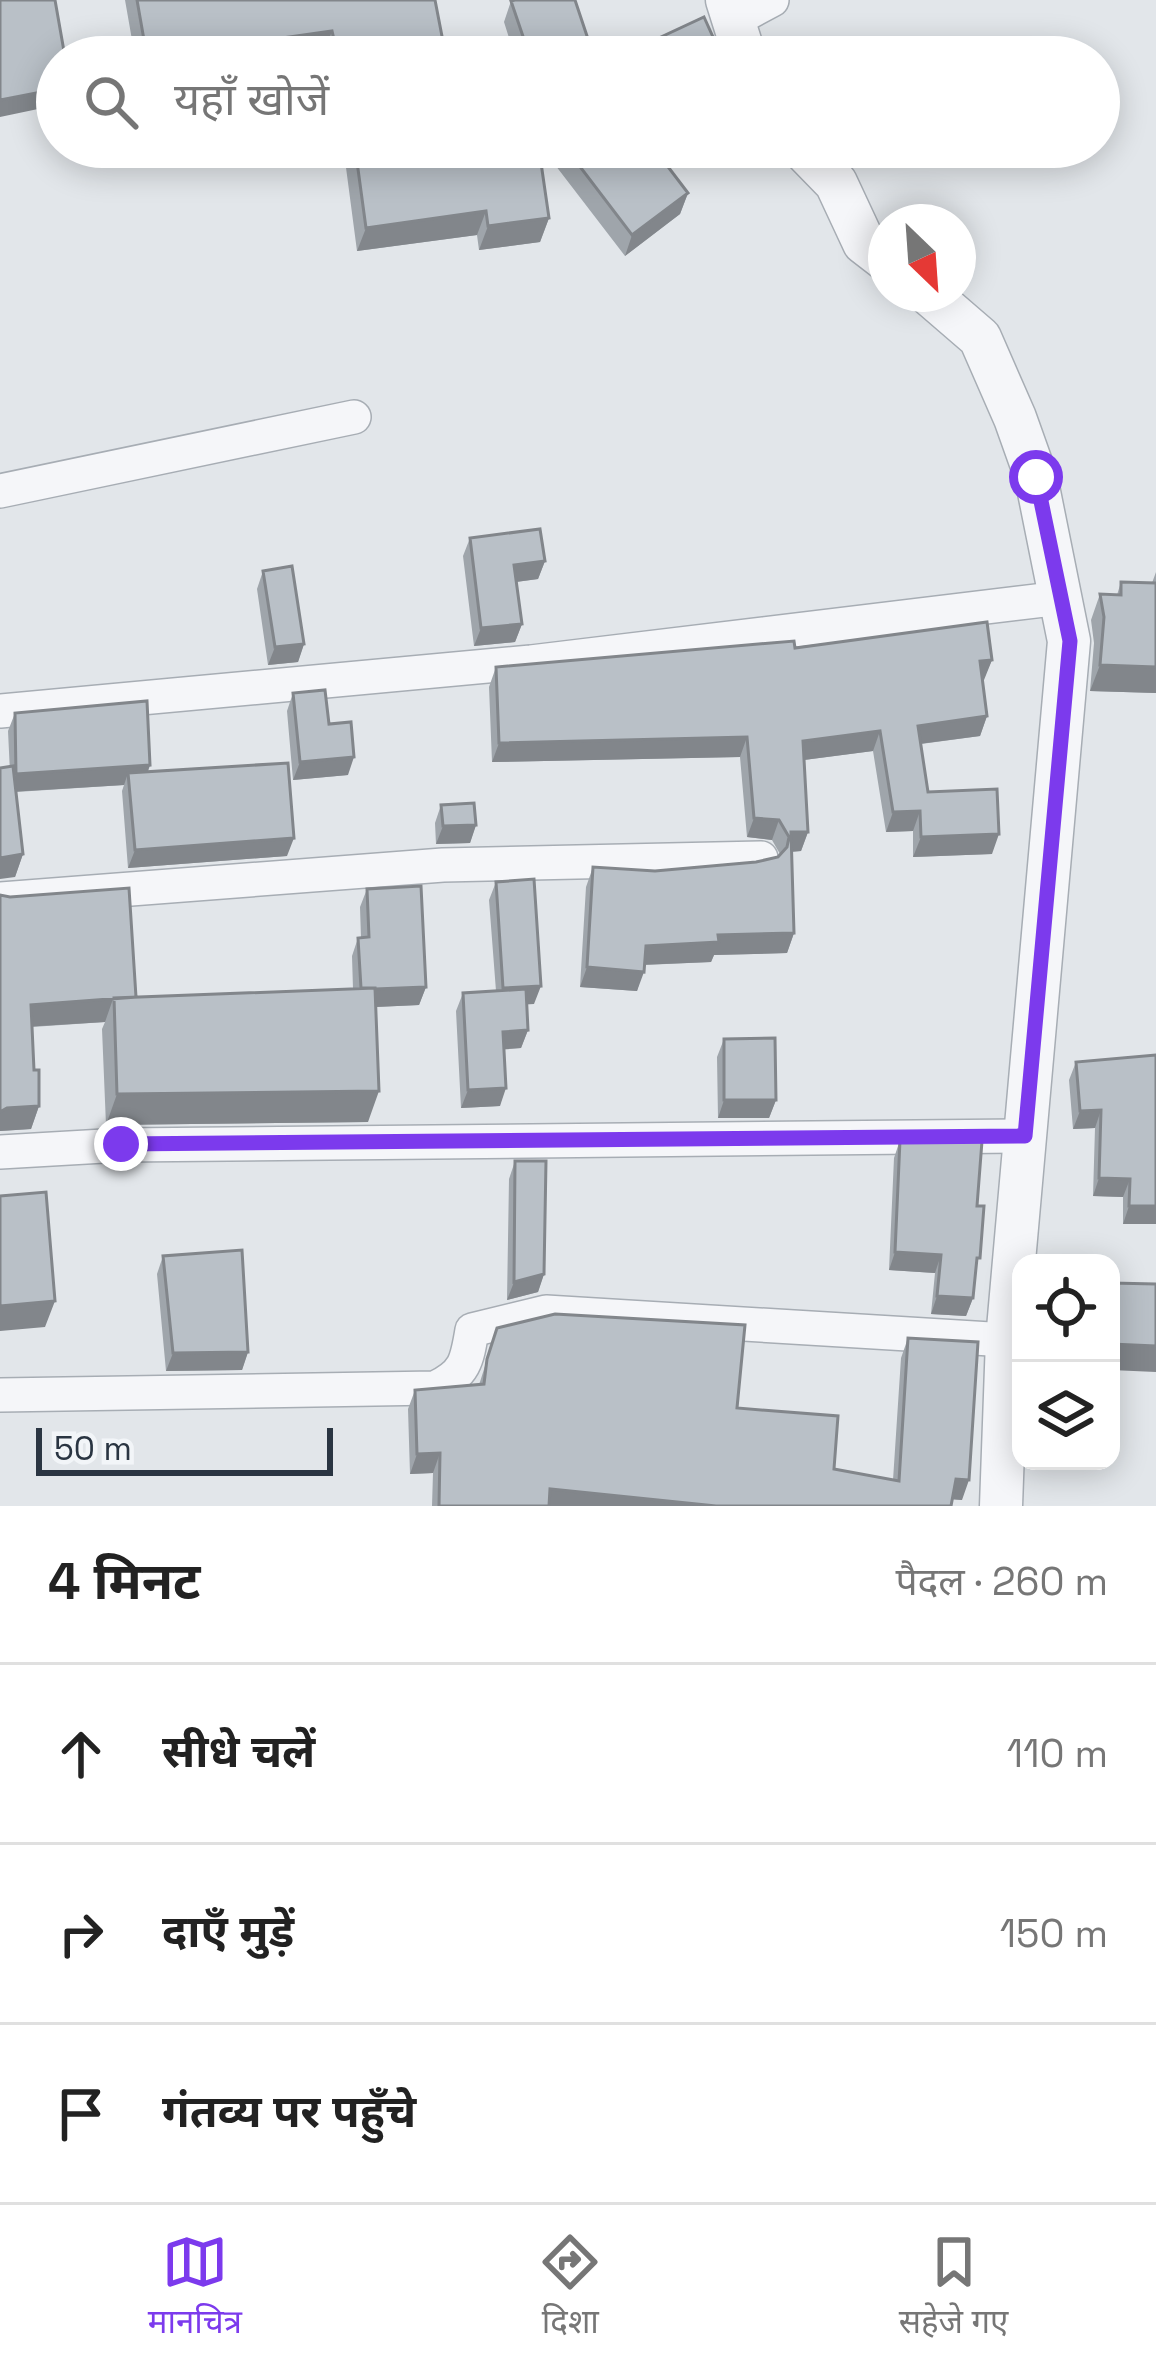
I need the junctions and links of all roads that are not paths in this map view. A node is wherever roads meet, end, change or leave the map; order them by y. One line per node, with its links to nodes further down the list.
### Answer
1 (772, 0): 2 (street)
2 (735, 26)
3 (821, 168): 4 (street)
4 (868, 246)
5 (950, 312): 8 (street)
6 (354, 417): 7 (street)
7 (0, 491)
8 (1061, 598): 9 (street); 12 (street)
9 (0, 711)
10 (761, 858): 11 (street)
11 (0, 899)
12 (1025, 1136): 13 (street); 14 (street)
13 (0, 1152)
14 (1007, 1340): 15 (street); 16 (street)
15 (0, 1395)
16 (1001, 1506)

